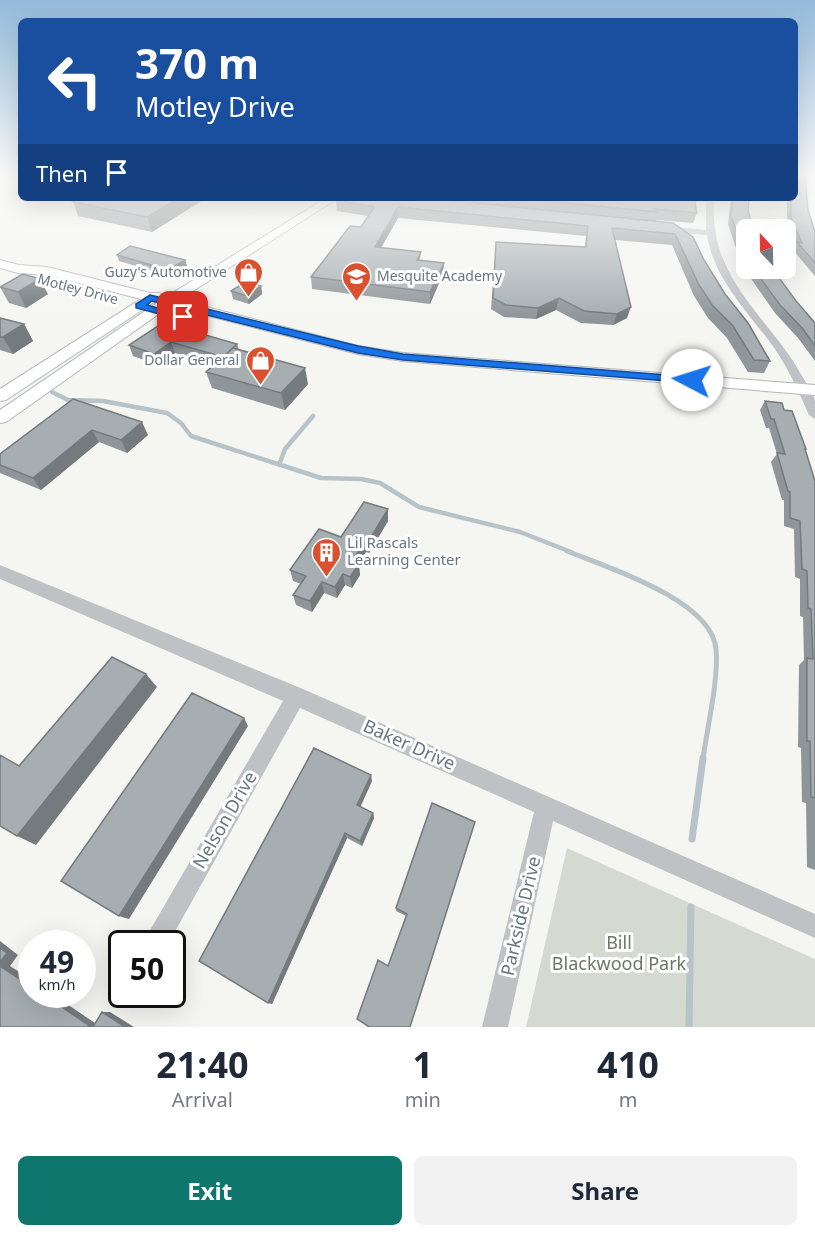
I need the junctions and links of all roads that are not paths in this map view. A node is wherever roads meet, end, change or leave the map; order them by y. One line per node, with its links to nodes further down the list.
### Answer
1 (274, 223): 6 (main road)
2 (293, 223): 7 (main road)
3 (709, 223): 5 (street)
4 (652, 227): 5 (street)
5 (710, 233): 11 (street)
6 (256, 234): 7 (main road); 9 (main road)
7 (270, 237): 9 (main road)
8 (0, 264): 9 (main road, Motley Drive)
9 (153, 304): 10 (main road); 11 (main road, Motley Drive); 12 (main road)
10 (0, 396)
11 (812, 399)
12 (0, 418)
13 (0, 572): 14 (street, Baker Drive)
14 (297, 696): 15 (street, Baker Drive); 17 (street, Nelson Drive)
15 (546, 805): 16 (street, Baker Drive); 18 (street, Parkside Drive)
16 (815, 926)
17 (162, 930)
18 (495, 1027)

